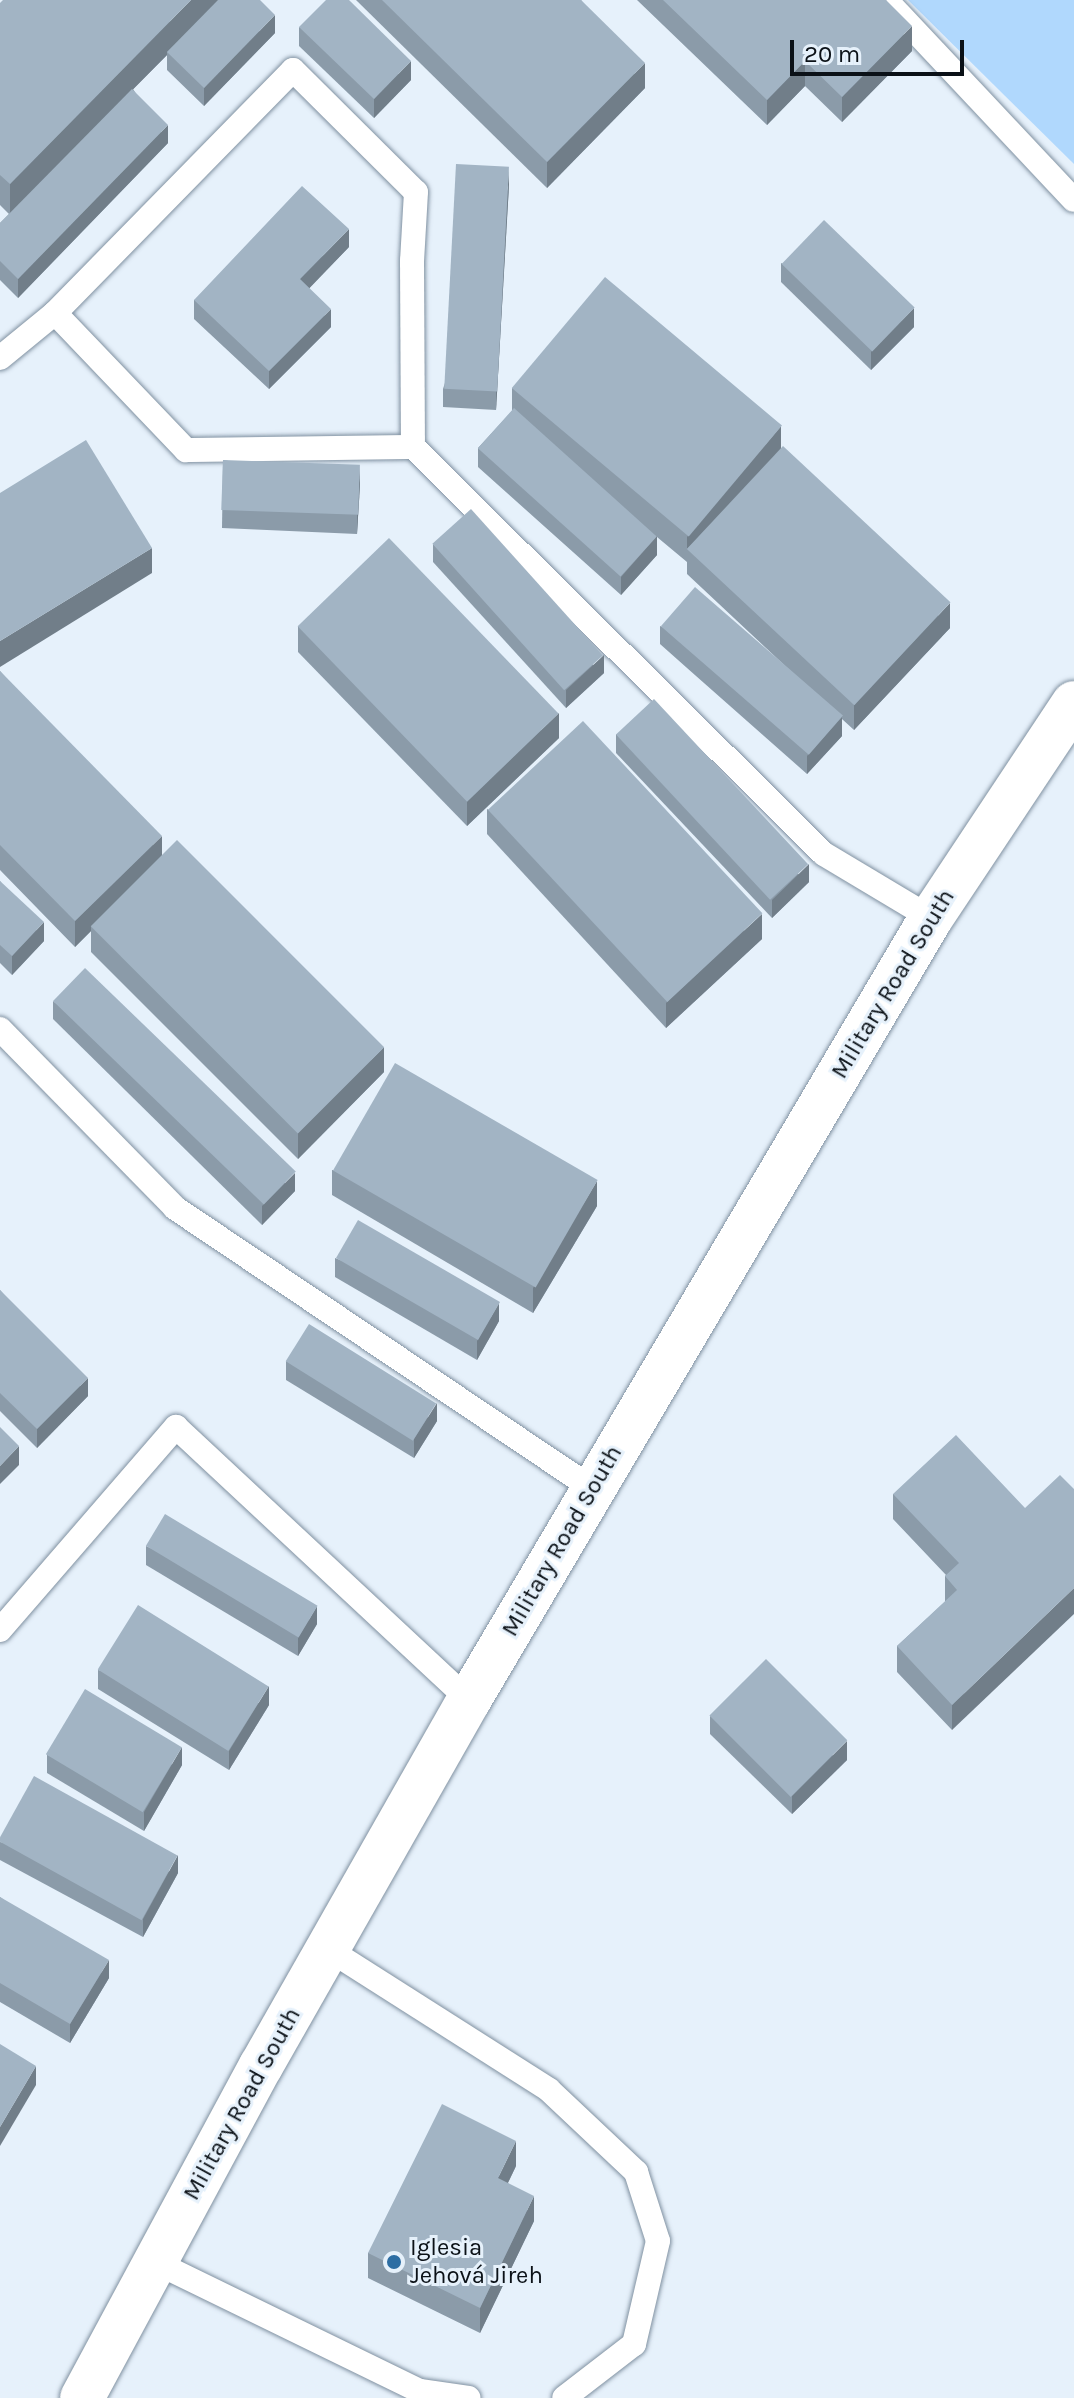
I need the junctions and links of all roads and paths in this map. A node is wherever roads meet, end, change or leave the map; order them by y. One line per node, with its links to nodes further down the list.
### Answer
1 (886, 0): 2 (lane)
2 (1074, 200)
3 (55, 313): 4 (lane); 5 (lane); 5 (lane)
4 (0, 358)
5 (413, 447): 7 (lane)
6 (1074, 703): 7 (main road, Military Road South)
7 (931, 918): 9 (main road, Military Road South)
8 (0, 1029): 9 (lane)
9 (593, 1489): 11 (main road, Military Road South)
10 (0, 1630): 11 (lane)
11 (469, 1700): 12 (main road, Military Road South)
12 (328, 1949): 13 (main road, Military Road South); 16 (lane)
13 (155, 2262): 14 (main road, Military Road South); 15 (lane)
14 (82, 2398)
15 (469, 2398)
16 (564, 2398)

